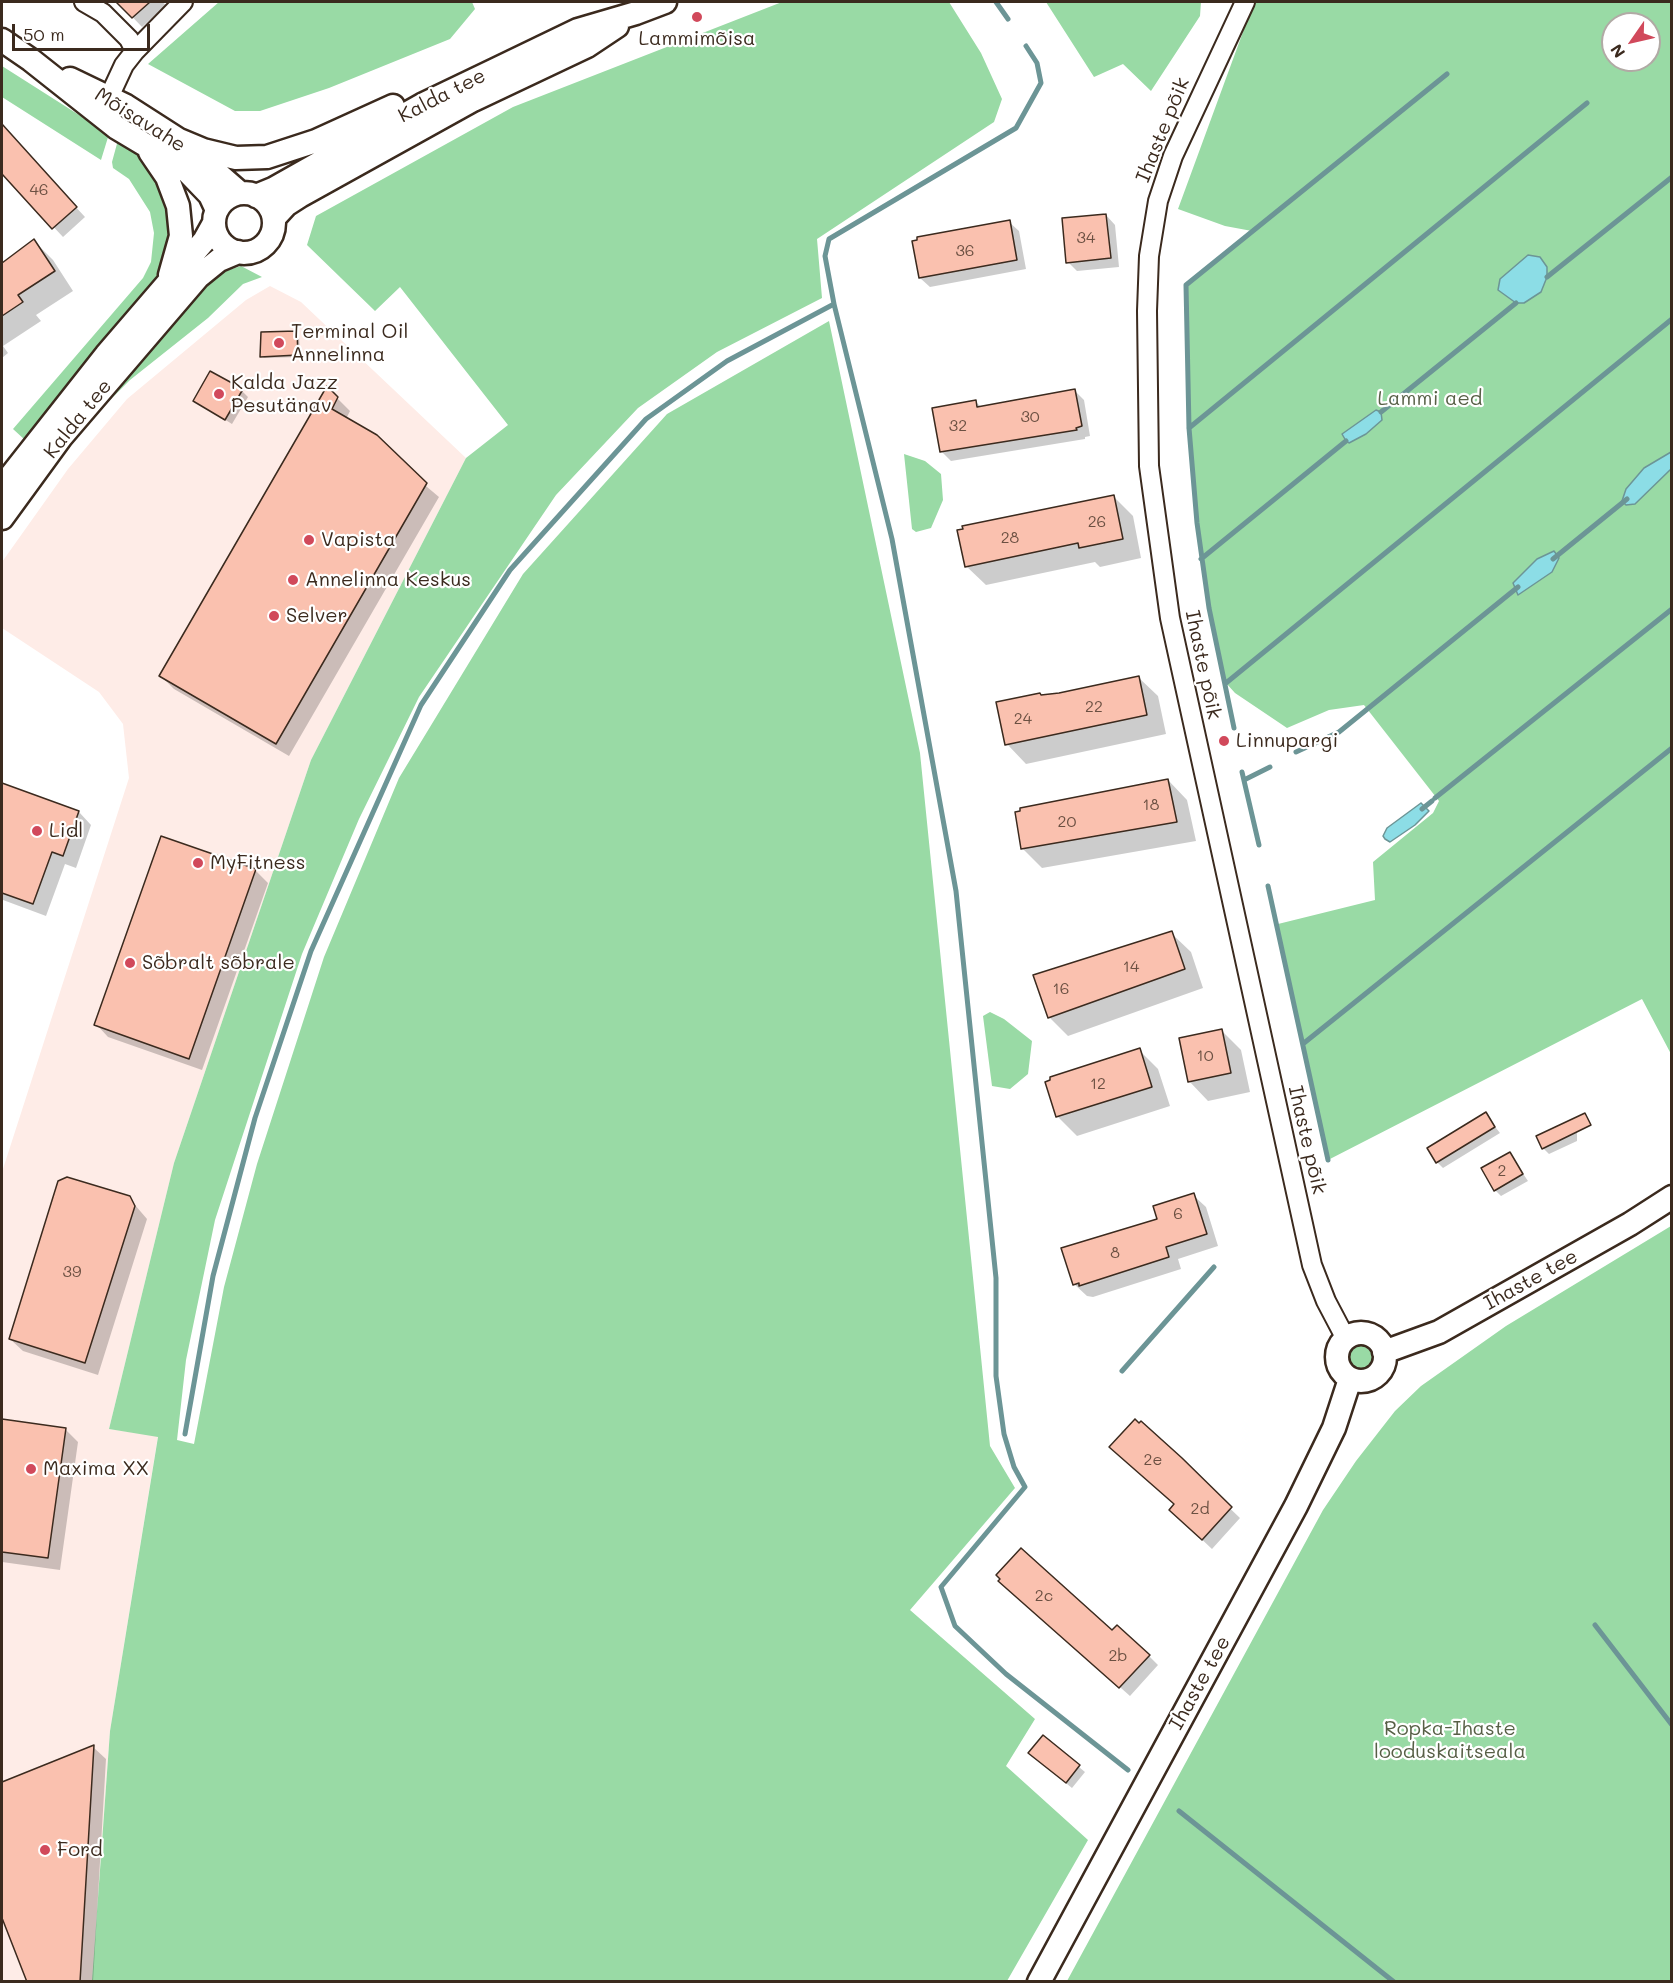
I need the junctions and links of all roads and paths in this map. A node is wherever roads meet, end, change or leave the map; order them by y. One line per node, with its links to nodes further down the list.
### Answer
1 (84, 2): 7 (street)
2 (183, 2): 7 (street)
3 (665, 2): 5 (street, Kalda tee)
4 (1245, 2): 20 (street, Ihaste põik)
5 (636, 13): 8 (street, Kalda tee); 14 (street, Kalda tee)
6 (2, 40): 9 (street, Mõisavahe)
7 (135, 51): 9 (street)
8 (422, 105): 10 (street); 12 (street, Kalda tee)
9 (104, 106): 10 (street, Mõisavahe); 11 (street, Mõisavahe)
10 (179, 140): 12 (street, Mõisavahe)
11 (146, 145): 13 (street, Mõisavahe); 16 (street)
12 (248, 195): 13 (street); 14 (street)
13 (216, 217): 15 (street); 16 (street, Kalda tee)
14 (274, 218): 15 (street)
15 (238, 252): 18 (street, Kalda tee)
16 (167, 283): 17 (street, Kalda tee)
17 (2, 487)
18 (2, 518)
19 (1671, 1197): 21 (street, Ihaste tee)
20 (1346, 1338): 21 (street); 22 (street)
21 (1384, 1352): 22 (street)
22 (1350, 1379): 23 (street, Ihaste tee)
23 (1039, 1982)

